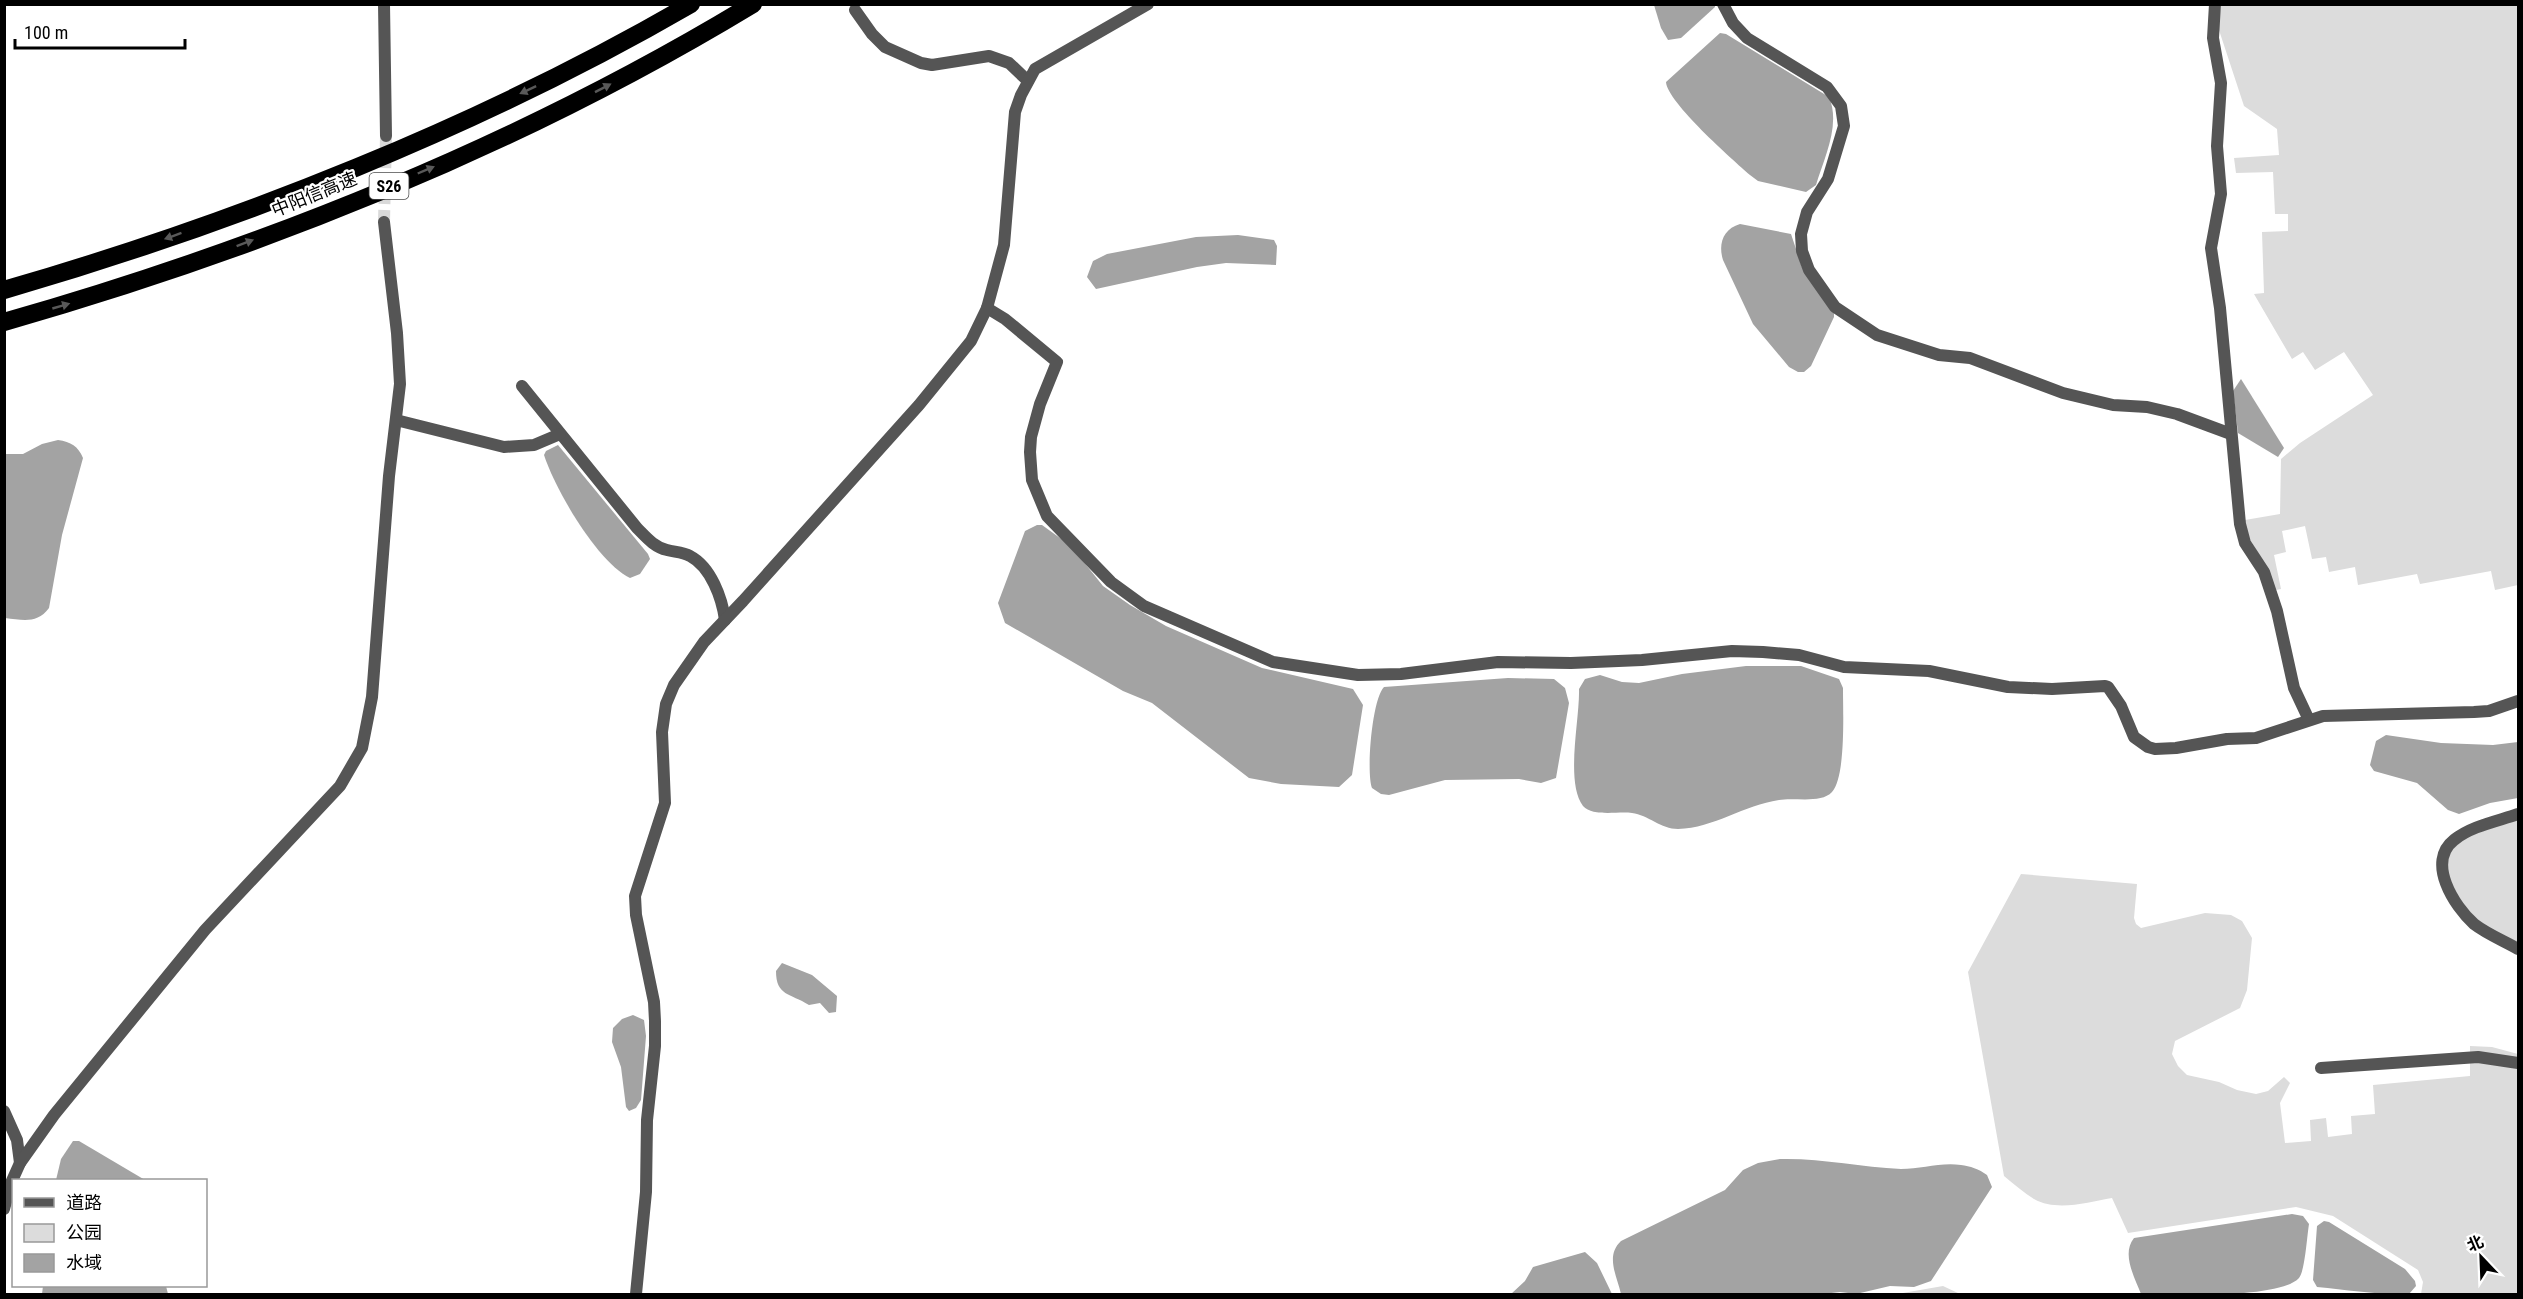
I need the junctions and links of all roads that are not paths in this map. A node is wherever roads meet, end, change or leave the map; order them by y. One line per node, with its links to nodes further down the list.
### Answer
1 (384, 4): 9 (street)
2 (691, 4): 11 (highway, 中阳信高速 / S26, one-way to 11)
3 (753, 4): 13 (highway, 中阳信高速 / S26, one-way to 3)
4 (1148, 4): 8 (street)
5 (1723, 4): 17 (street)
6 (2215, 4): 17 (street)
7 (855, 10): 8 (street)
8 (1028, 81): 12 (street)
9 (386, 136)
10 (384, 222): 15 (street)
11 (4, 290)
12 (987, 308): 18 (street); 20 (street)
13 (4, 322)
14 (522, 386): 16 (street)
15 (396, 420): 16 (street); 26 (street)
16 (560, 434): 18 (street)
17 (2231, 434): 20 (street)
18 (725, 620): 30 (street)
19 (2518, 701): 20 (street)
20 (2309, 720)
21 (2518, 814): 22 (street)
22 (2518, 949)
23 (2518, 1063): 24 (street)
24 (2321, 1068)
25 (4, 1111): 26 (street)
26 (20, 1163): 27 (street)
27 (14, 1179)
28 (12, 1183): 29 (street)
29 (4, 1209)
30 (636, 1294)

